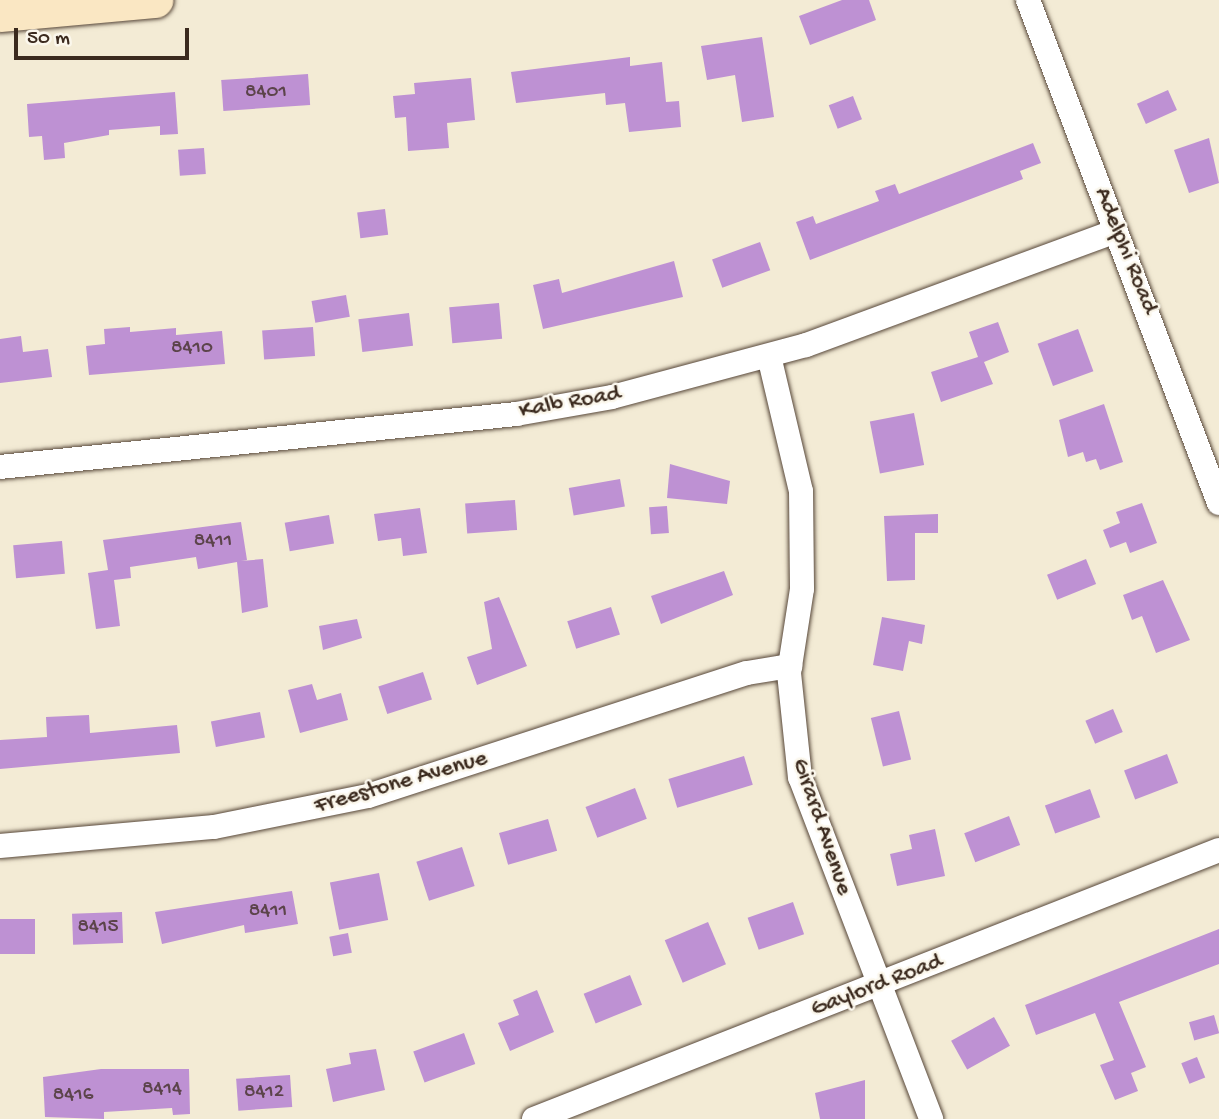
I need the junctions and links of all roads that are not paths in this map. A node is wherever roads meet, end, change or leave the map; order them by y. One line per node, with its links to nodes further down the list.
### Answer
1 (155, 0): 3 (street)
2 (1028, 0): 4 (street, Adelphi Road)
3 (0, 14)
4 (1116, 231): 5 (street, Kalb Road); 7 (street, Adelphi Road)
5 (769, 356): 6 (street, Kalb Road); 8 (street, Girard Avenue)
6 (0, 467)
7 (1219, 503)
8 (790, 666): 9 (street, Freestone Avenue); 11 (street, Girard Avenue)
9 (0, 846)
10 (1219, 850): 11 (street, Gaylord Road)
11 (880, 986): 12 (street, Gaylord Road); 13 (street, Girard Avenue)
12 (534, 1119)
13 (931, 1119)

